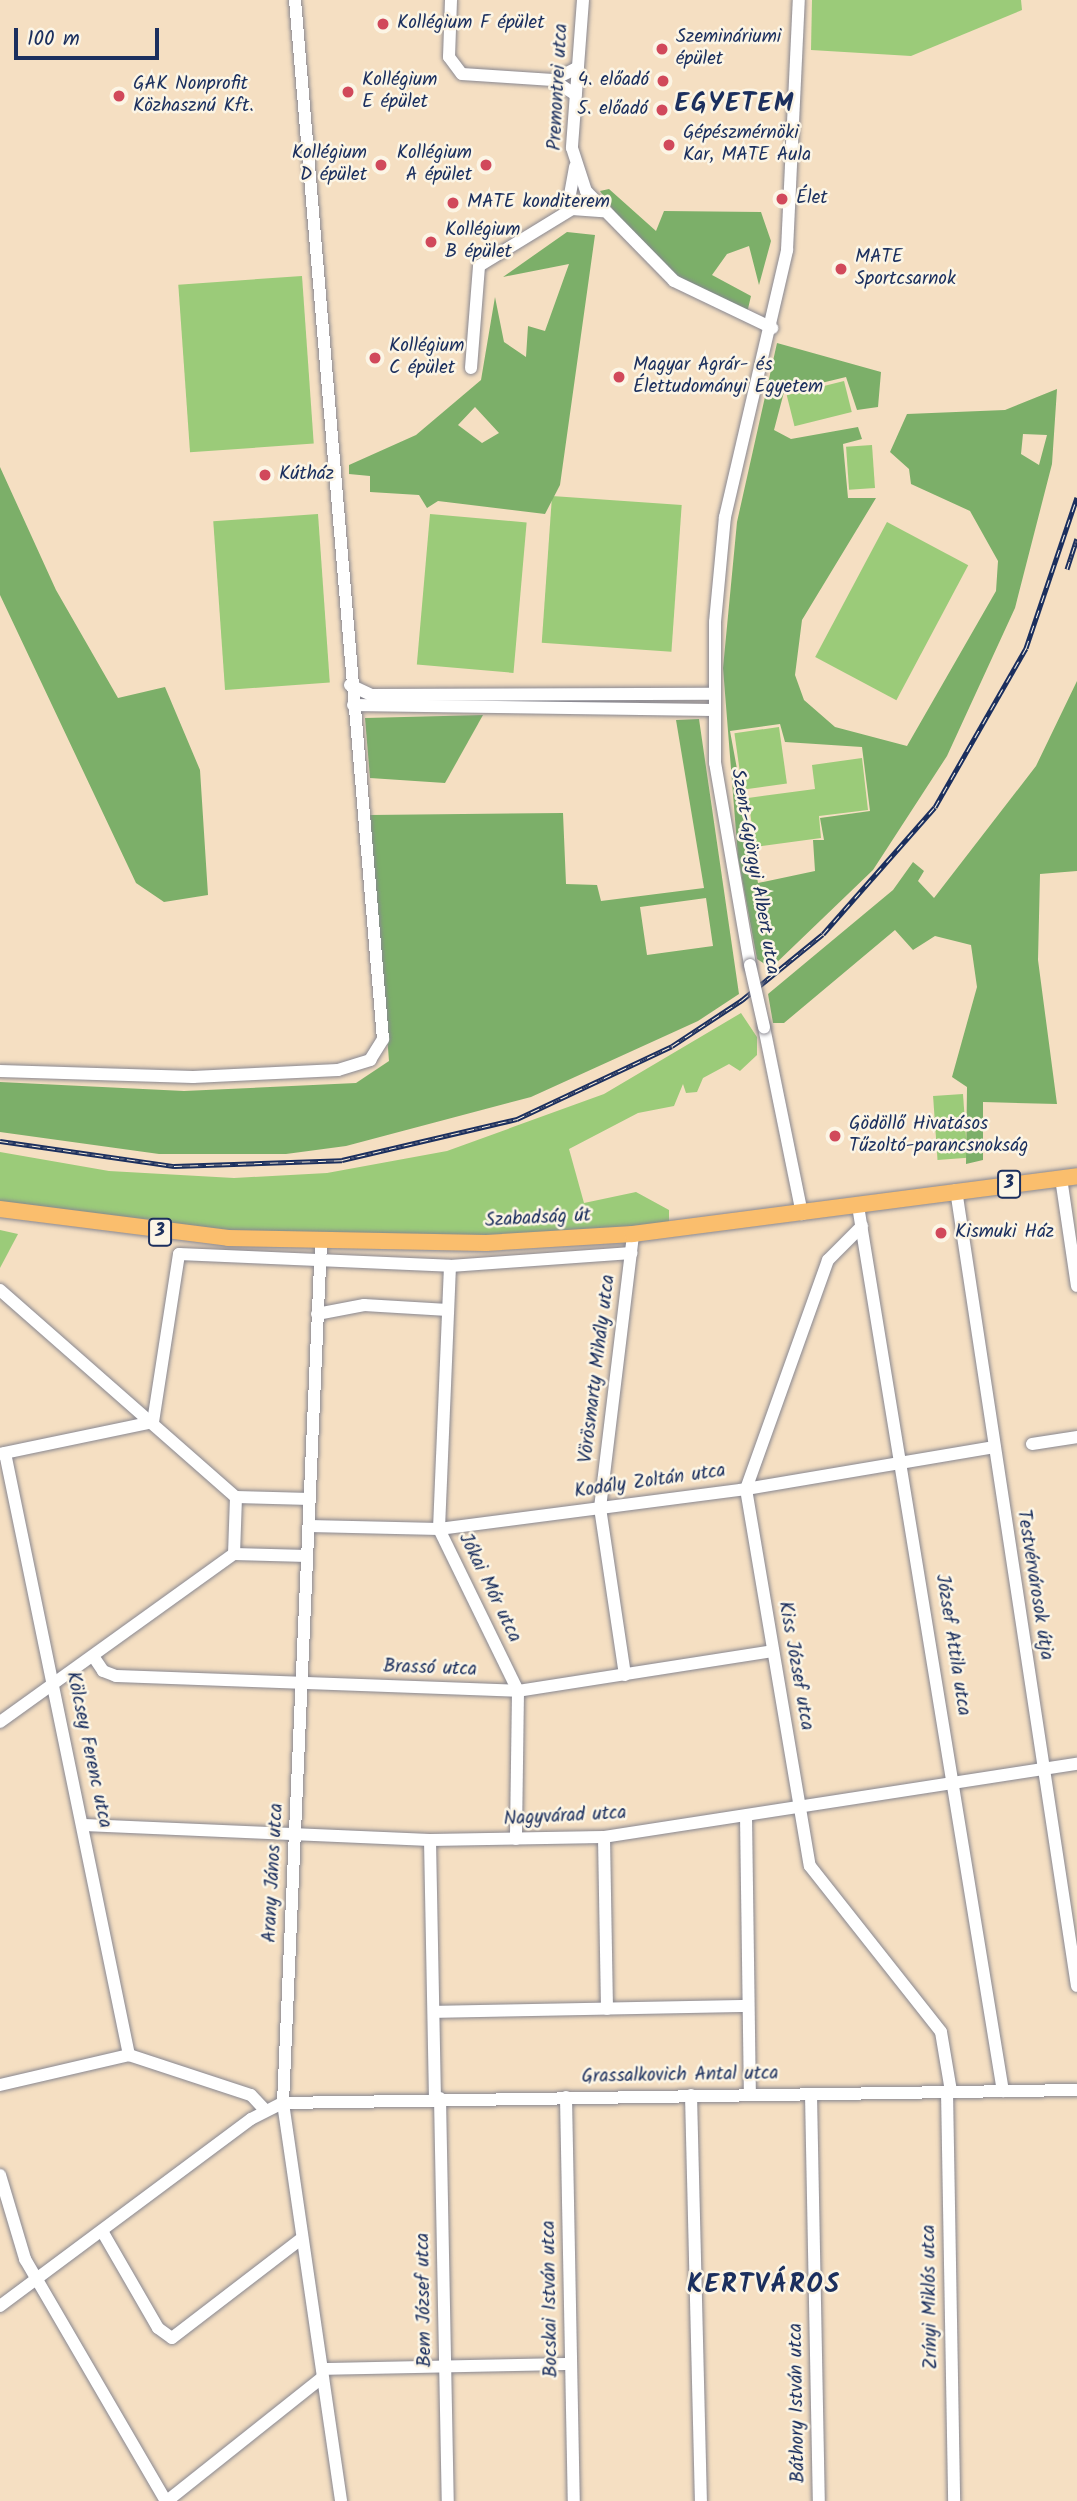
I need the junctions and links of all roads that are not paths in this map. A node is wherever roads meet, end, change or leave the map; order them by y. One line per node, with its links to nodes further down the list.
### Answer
1 (295, 0): 13 (street)
2 (451, 0): 6 (street)
3 (583, 0): 5 (street, Premontrei utca)
4 (799, 0): 11 (street, Szent-Györgyi Albert utca)
5 (578, 67): 6 (street); 7 (street, Premontrei utca)
6 (553, 80): 7 (street)
7 (576, 95): 8 (street, Premontrei utca)
8 (575, 166): 9 (street); 10 (street, Premontrei utca)
9 (567, 211): 10 (street); 12 (street)
10 (603, 211): 11 (street, Premontrei utca)
11 (772, 328): 14 (street, Szent-Györgyi Albert utca)
12 (471, 368)
13 (350, 685): 16 (street); 17 (street)
14 (712, 694): 15 (street); 19 (street, Szent-Györgyi Albert utca)
15 (665, 695): 16 (street); 18 (street)
16 (496, 702): 17 (street); 18 (street)
17 (353, 705): 20 (street)
18 (667, 710): 19 (street)
19 (713, 710): 25 (street, Szent-Györgyi Albert utca, bridge)
20 (0, 1071)
21 (1069, 1177): 22 (main road, Szabadság út / 3); 32 (street)
22 (956, 1190): 23 (main road, Szabadság út / 3); 39 (street, Testvérvárosok útja)
23 (858, 1206): 25 (main road, Szabadság út / 3); 26 (street, József Attila utca)
24 (0, 1209): 28 (main road, Szabadság út / 3)
25 (802, 1214): 27 (main road, Szabadság út / 3)
26 (862, 1226): 41 (street, József Attila utca); 42 (street, Kiss József utca)
27 (633, 1234): 28 (main road, Szabadság út / 3); 29 (street, Vörösmarty Mihály utca)
28 (321, 1243): 30 (street, Arany János utca)
29 (632, 1254): 31 (street, Szabadság út); 45 (street, Vörösmarty Mihály utca)
30 (320, 1264): 31 (street, Szabadság út); 35 (street, Arany János utca); 36 (street, Szabadság út)
31 (450, 1266): 34 (street, Jókai Mór utca)
32 (1077, 1286)
33 (0, 1291): 36 (street)
34 (448, 1310): 35 (street); 47 (street, Jókai Mór utca)
35 (317, 1314): 44 (street, Arany János utca)
36 (153, 1422): 40 (street); 43 (street)
37 (1077, 1437): 38 (street)
38 (1032, 1444)
39 (994, 1447): 41 (street, Kodály Zoltán utca); 58 (street, Testvérvárosok útja)
40 (3, 1453): 53 (street, Kölcsey Ferenc utca)
41 (903, 1463): 42 (street, Kodály Zoltán utca); 59 (street, József Attila utca)
42 (746, 1489): 45 (street, Kodály Zoltán utca); 50 (street, Kiss József utca)
43 (236, 1497): 44 (street); 48 (street)
44 (310, 1499): 46 (street, Arany János utca)
45 (600, 1508): 47 (street, Kodály Zoltán utca); 52 (street, Vörösmarty Mihály utca)
46 (309, 1526): 47 (street, Kodály Zoltán utca); 49 (street, Arany János utca)
47 (439, 1529): 55 (street, Jókai Mór utca)
48 (234, 1554): 49 (street); 51 (street)
49 (307, 1556): 54 (street, Arany János utca)
50 (773, 1651): 52 (street, Brassó utca); 60 (street, Kiss József utca)
51 (93, 1656): 53 (street); 54 (street, Brassó utca)
52 (625, 1675): 55 (street, Brassó utca)
53 (54, 1683): 56 (street); 62 (street, Kölcsey Ferenc utca)
54 (302, 1685): 55 (street, Brassó utca); 63 (street, Arany János utca)
55 (518, 1691): 65 (street, Jókai Mór utca)
56 (0, 1722)
57 (1077, 1764): 58 (street, Nagyvárad utca)
58 (1043, 1769): 59 (street, Nagyvárad utca); 67 (street, Testvérvárosok útja)
59 (955, 1783): 60 (street, Nagyvárad utca); 75 (street, József Attila utca)
60 (800, 1808): 61 (street, Nagyvárad utca); 74 (street, Kiss József utca)
61 (746, 1816): 64 (street, Nagyvárad utca); 68 (street)
62 (84, 1825): 63 (street, Nagyvárad utca); 71 (street, Kölcsey Ferenc utca)
63 (295, 1835): 66 (street, Nagyvárad utca); 81 (street, Arany János utca)
64 (604, 1838): 65 (street, Nagyvárad utca); 69 (street)
65 (516, 1839): 66 (street, Nagyvárad utca)
66 (430, 1840): 70 (street, Bem József utca)
67 (1077, 1986)
68 (748, 2006): 69 (street); 76 (street)
69 (607, 2009): 70 (street)
70 (434, 2012): 80 (street, Bem József utca)
71 (129, 2055): 72 (street); 82 (street)
72 (0, 2085)
73 (1077, 2090): 75 (street, Grassalkovich Antal utca)
74 (949, 2091): 75 (street, Grassalkovich Antal utca); 77 (street, Grassalkovich Antal utca); 97 (street, Zrínyi Miklós utca)
75 (1003, 2091)
76 (750, 2094): 77 (street, Grassalkovich Antal utca); 78 (street, Grassalkovich Antal utca)
77 (811, 2094): 96 (street, Báthory István utca)
78 (691, 2095): 79 (street, Grassalkovich Antal utca); 95 (street)
79 (566, 2097): 80 (street, Grassalkovich Antal utca); 88 (street, Bocskai István utca)
80 (438, 2098): 81 (street, Grassalkovich Antal utca); 89 (street, Bem József utca)
81 (283, 2103): 82 (street, Grassalkovich Antal utca); 85 (street, Arany János utca)
82 (264, 2109): 84 (street, Grassalkovich Antal utca)
83 (0, 2175): 86 (street)
84 (102, 2231): 85 (street); 86 (street, Grassalkovich Antal utca)
85 (302, 2239): 90 (street, Arany János utca)
86 (39, 2277): 87 (street, Grassalkovich Antal utca); 91 (street)
87 (0, 2306)
88 (571, 2364): 89 (street); 94 (street, Bocskai István utca)
89 (445, 2367): 90 (street); 93 (street, Bem József utca)
90 (322, 2373): 91 (street); 92 (street, Arany János utca)
91 (167, 2501)
92 (341, 2501)
93 (448, 2501)
94 (574, 2501)
95 (701, 2501)
96 (820, 2501)
97 (954, 2501)

